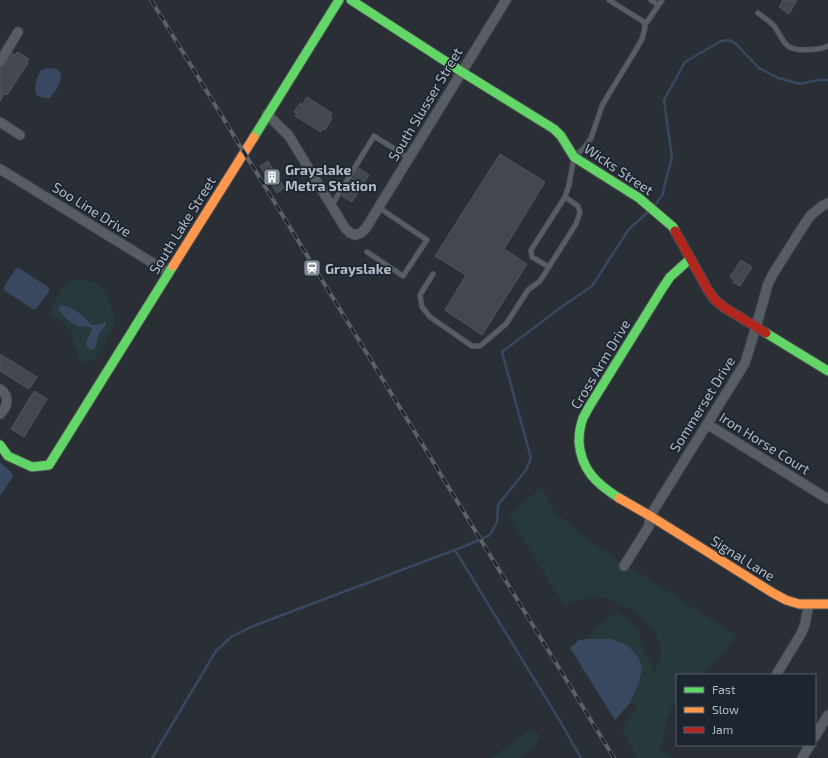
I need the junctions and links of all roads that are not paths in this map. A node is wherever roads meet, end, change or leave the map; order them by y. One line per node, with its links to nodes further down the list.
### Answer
1 (339, 0): 14 (street, South Lake Street)
2 (351, 0): 13 (street, Wicks Street)
3 (506, 0): 13 (street, South Slusser Street)
4 (609, 0): 9 (lane)
5 (651, 0): 7 (lane)
6 (662, 0): 7 (lane)
7 (658, 5): 9 (lane)
8 (758, 13): 11 (lane)
9 (644, 25): 17 (lane)
10 (18, 32): 12 (street)
11 (828, 46)
12 (0, 62)
13 (462, 72): 17 (street, Wicks Street); 18 (street, South Slusser Street)
14 (267, 114): 22 (street); 27 (street, South Lake Street)
15 (0, 122): 16 (street)
16 (20, 135)
17 (574, 157): 20 (lane); 25 (street, Wicks Street)
18 (409, 158): 22 (lane); 23 (street, South Slusser Street)
19 (0, 169): 27 (street, Soo Line Drive)
20 (565, 196): 26 (lane); 26 (lane)
21 (828, 203): 29 (street, Sommerset Drive)
22 (331, 206): 23 (street, South Slusser Street)
23 (378, 207): 24 (lane)
24 (367, 252)
25 (690, 259): 29 (street, Wicks Street); 36 (street, Cross Arm Drive)
26 (549, 268): 28 (lane)
27 (169, 273): 34 (street, South Lake Street)
28 (433, 274)
29 (756, 327): 30 (street, Wicks Street); 33 (street, Sommerset Drive)
30 (828, 371)
31 (0, 389): 32 (street)
32 (0, 414)
33 (707, 424): 35 (street, Iron Horse Court); 36 (street, Sommerset Drive)
34 (0, 445)
35 (828, 499)
36 (650, 516): 37 (street, Sommerset Drive); 38 (street, Signal Lane)
37 (624, 566)
38 (809, 604): 39 (street, Signal Lane); 40 (street)
39 (828, 604)
40 (777, 674)
41 (828, 715): 42 (street)
42 (816, 735)
43 (809, 746): 44 (street)
44 (802, 758)

